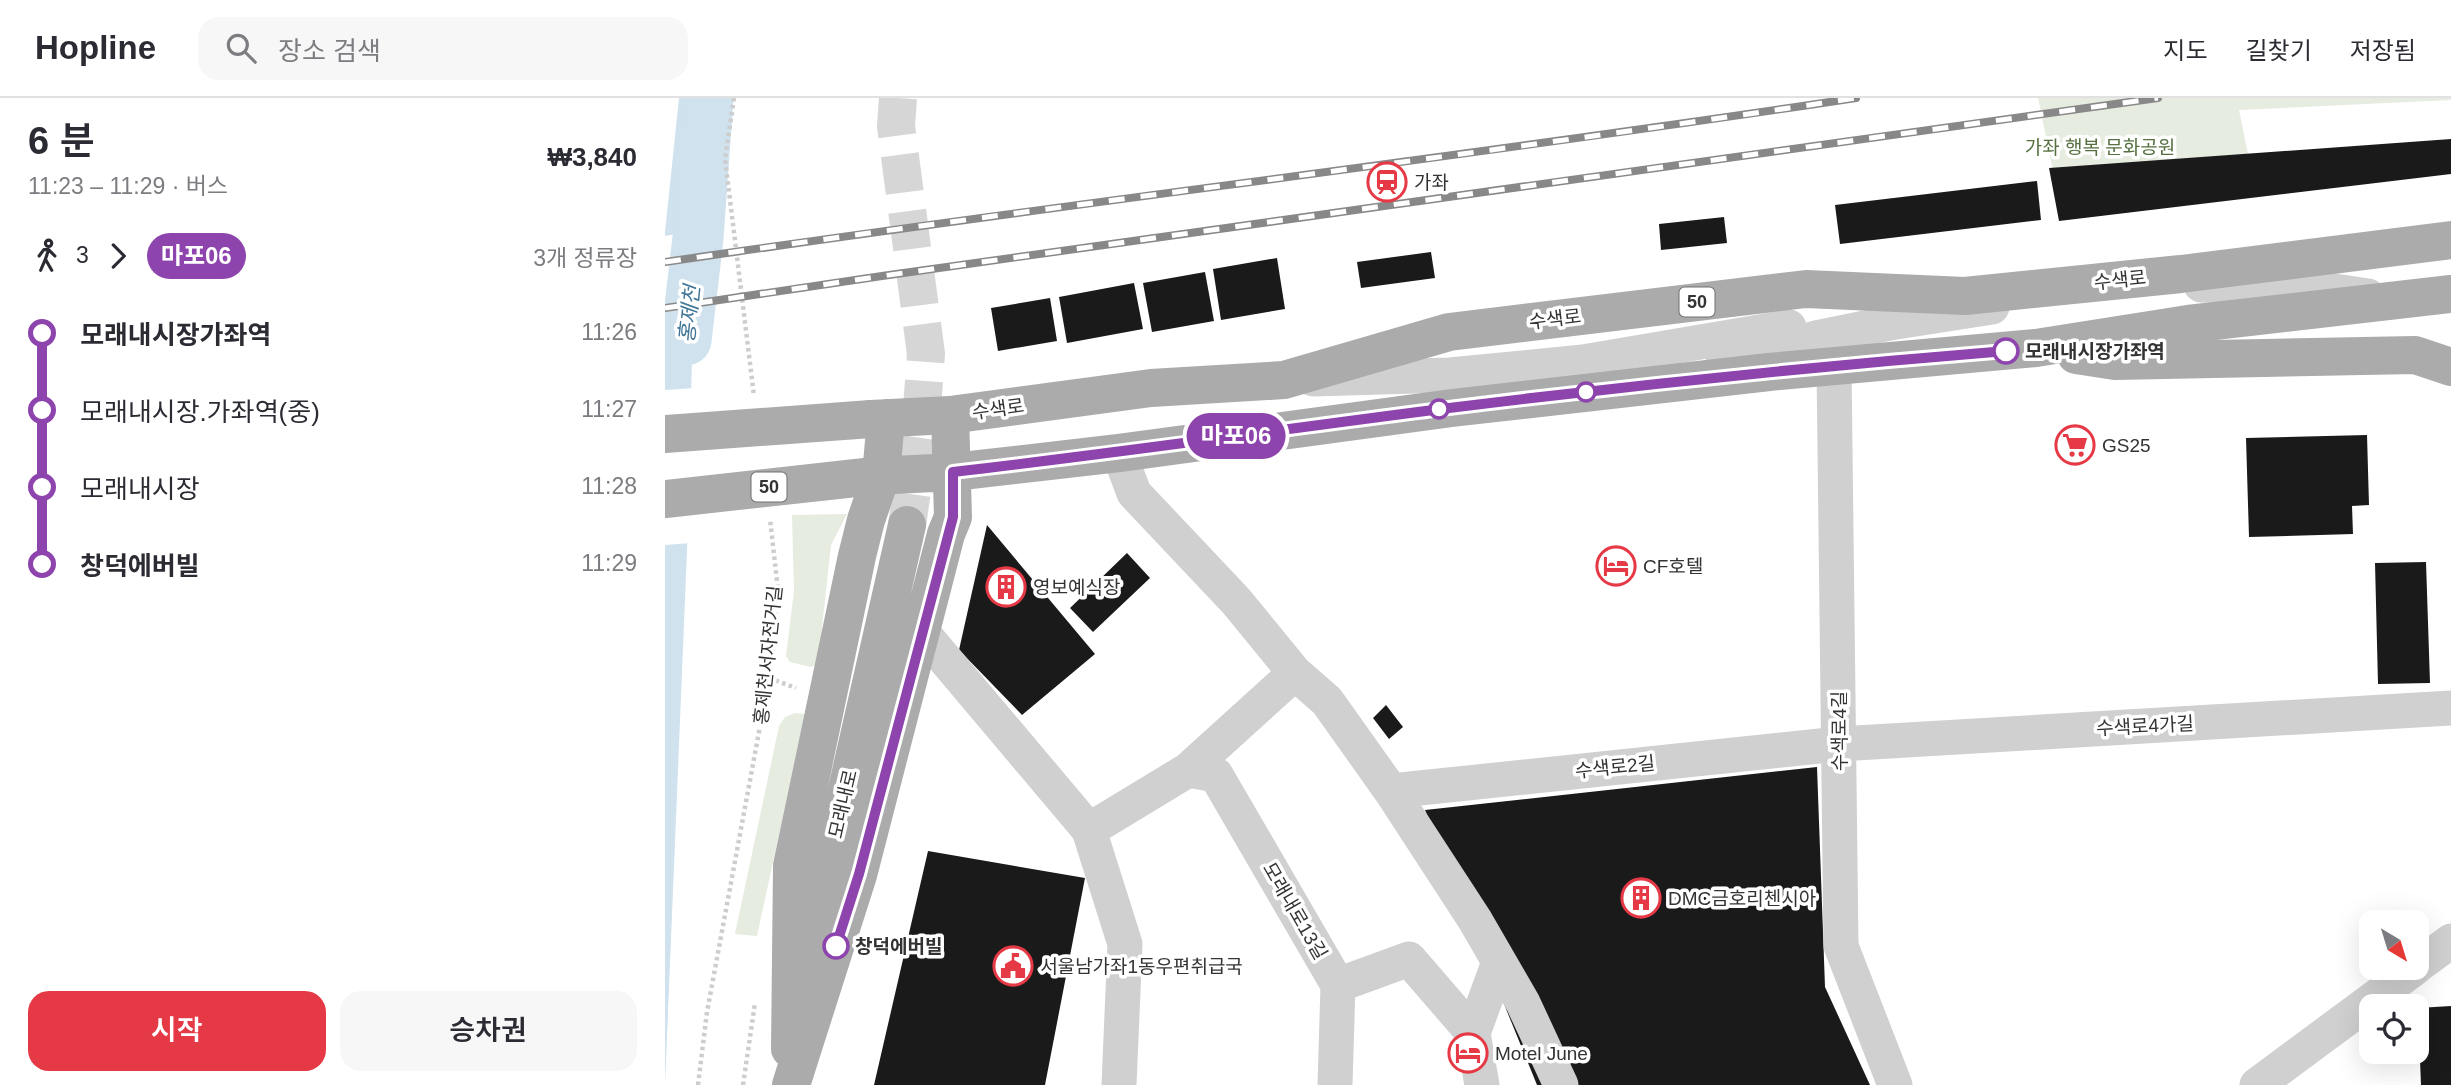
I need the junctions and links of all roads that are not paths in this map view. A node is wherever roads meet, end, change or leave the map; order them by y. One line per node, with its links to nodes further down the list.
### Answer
1 (2451, 240): 8 (main road, 수색로 / 50)
2 (2451, 294): 3 (main road, 50)
3 (2395, 300): 4 (main road, 50); 7 (street)
4 (2036, 348): 5 (main road, 50); 6 (main road)
5 (1834, 366): 7 (main road, 50); 21 (street, 수색로4길)
6 (2451, 367)
7 (1662, 384): 11 (main road, 50)
8 (950, 415): 9 (main road, 수색로 / 50); 12 (main road)
9 (878, 418): 10 (main road, 수색로 / 50, bridge); 13 (main road)
10 (665, 434)
11 (1119, 453): 12 (main road, 50); 19 (street)
12 (953, 472): 13 (main road, 50); 17 (main road)
13 (877, 476): 14 (main road, 50, bridge); 16 (main road)
14 (665, 499)
15 (907, 525): 31 (main road, 모래내로)
16 (857, 556): 17 (main road); 31 (main road)
17 (937, 570): 18 (main road)
18 (922, 632): 24 (street); 31 (main road)
19 (1295, 673): 22 (street); 23 (street)
20 (2451, 708): 21 (street, 수색로4가길)
21 (1839, 744): 23 (street, 수색로2길); 36 (street, 수색로4길)
22 (1188, 770): 24 (street); 29 (street, 모래내로13길)
23 (1391, 791): 27 (street)
24 (1089, 830): 32 (street)
25 (2451, 941): 26 (street)
26 (2429, 957)
27 (1499, 962): 30 (street); 35 (street)
28 (2398, 980): 37 (street)
29 (1338, 985): 30 (street); 33 (street)
30 (1473, 1033): 34 (street)
31 (790, 1085)
32 (1119, 1085)
33 (1335, 1085)
34 (1482, 1085)
35 (1561, 1085)
36 (1895, 1085)
37 (2256, 1085)

